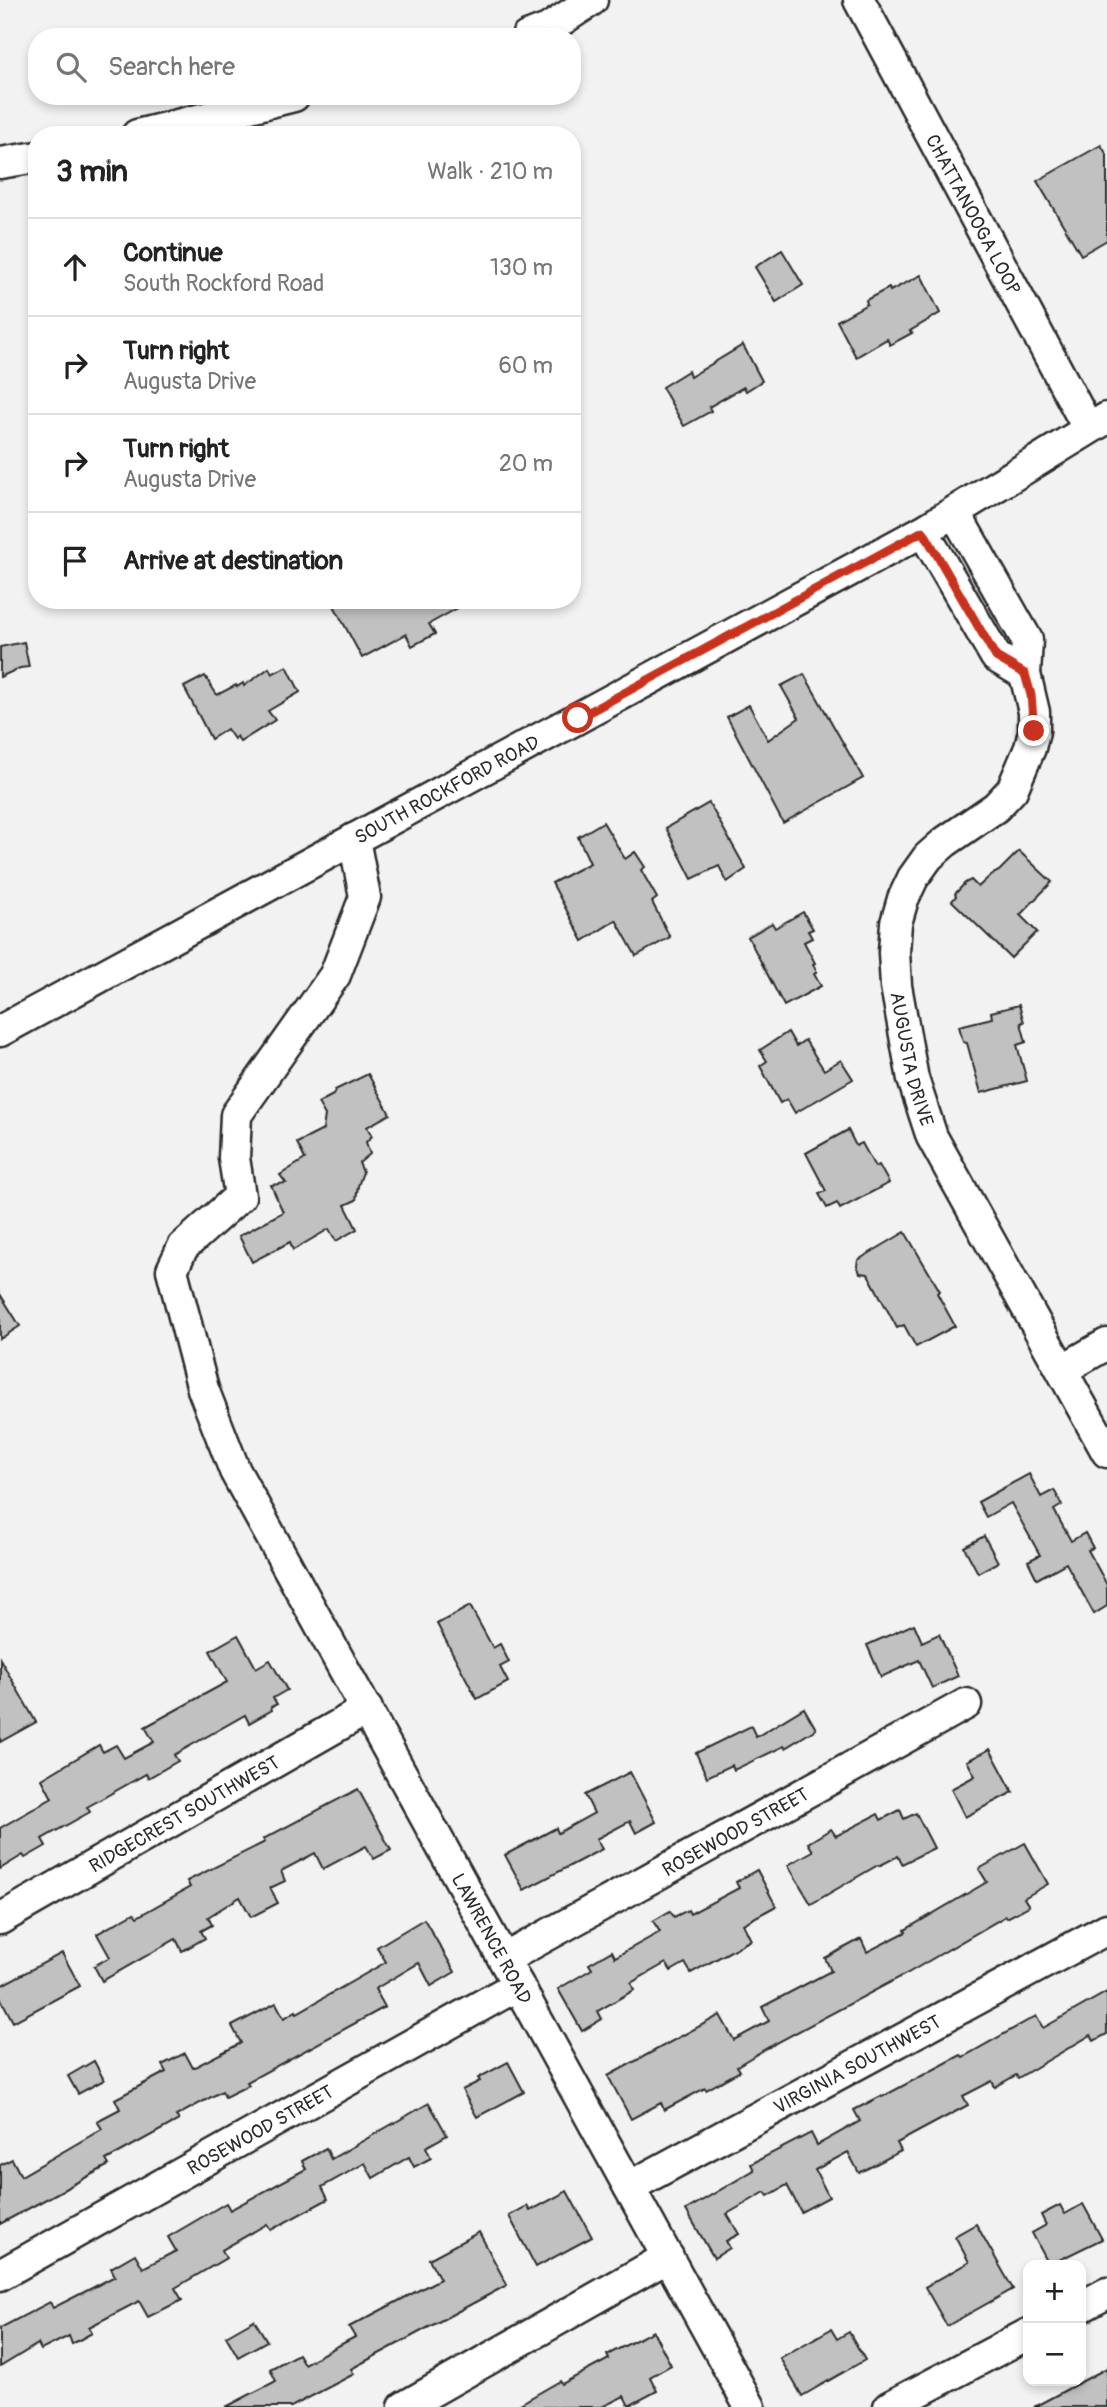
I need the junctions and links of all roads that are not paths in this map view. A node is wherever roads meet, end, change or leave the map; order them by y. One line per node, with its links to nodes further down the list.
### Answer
1 (592, 0): 3 (street)
2 (859, 0): 8 (street, CHATTANOOGA LOOP)
3 (550, 28)
4 (259, 105): 5 (street)
5 (173, 126)
6 (28, 158): 7 (street)
7 (0, 163)
8 (1098, 423): 9 (street, SOUTH ROCKFORD ROAD)
9 (955, 513): 10 (street, SOUTH ROCKFORD ROAD); 11 (street, AUGUSTA DRIVE)
10 (923, 531): 11 (street); 12 (street, SOUTH ROCKFORD ROAD)
11 (1025, 674): 15 (street, AUGUSTA DRIVE)
12 (354, 839): 13 (street, SOUTH ROCKFORD ROAD); 18 (street, LAWRENCE ROAD)
13 (0, 1031)
14 (1107, 1344): 15 (street)
15 (1062, 1370): 16 (street, AUGUSTA DRIVE)
16 (1107, 1452)
17 (966, 1704): 21 (street, ROSEWOOD STREET)
18 (367, 1709): 19 (street, RIDGECREST SOUTHWEST); 21 (street, LAWRENCE ROAD)
19 (0, 1919)
20 (1096, 1935): 22 (street, VIRGINIA SOUTHWEST)
21 (511, 1972): 22 (street, LAWRENCE ROAD); 24 (street, ROSEWOOD STREET)
22 (629, 2187): 23 (street, LAWRENCE ROAD)
23 (668, 2257): 28 (street); 29 (street, LAWRENCE ROAD)
24 (0, 2275)
25 (1107, 2293): 26 (street)
26 (1086, 2304)
27 (1023, 2337): 30 (street)
28 (404, 2407)
29 (750, 2407)
30 (889, 2407)

